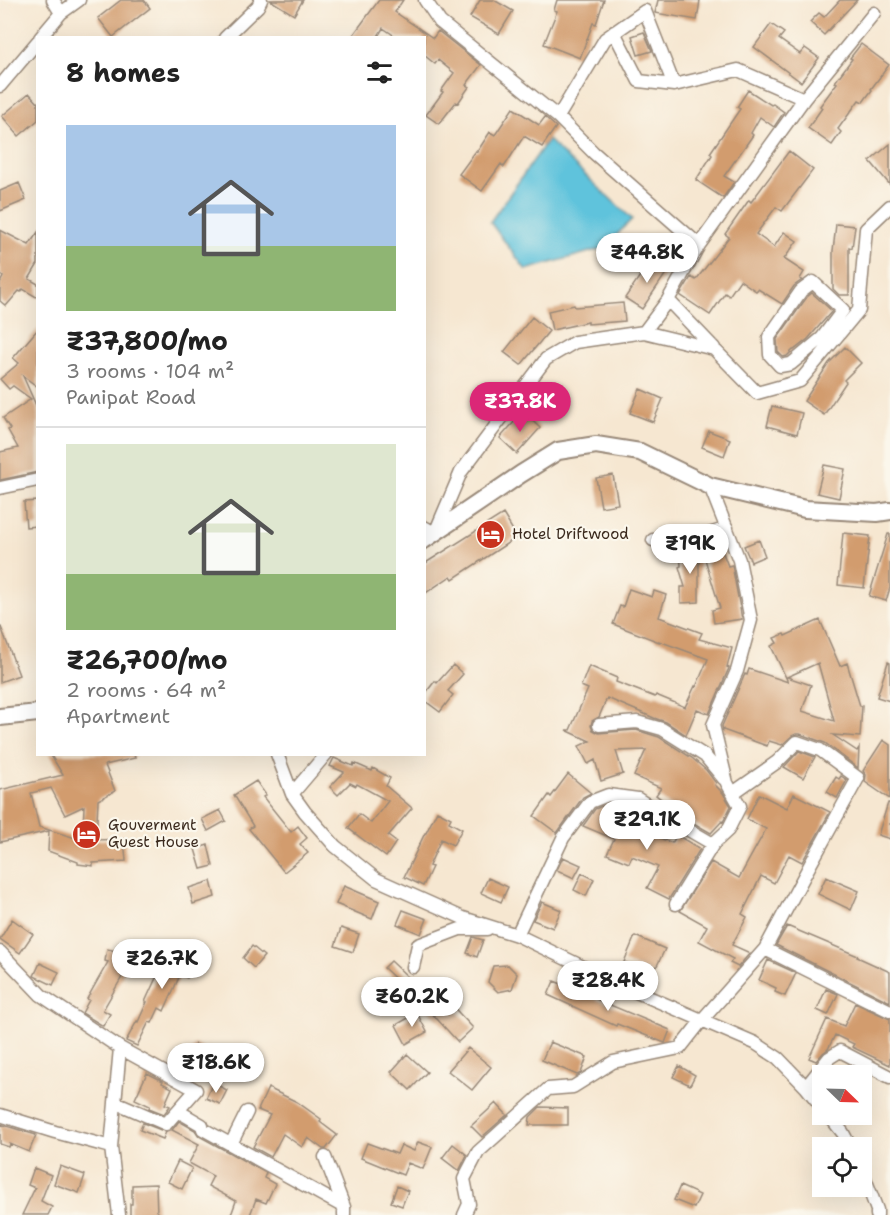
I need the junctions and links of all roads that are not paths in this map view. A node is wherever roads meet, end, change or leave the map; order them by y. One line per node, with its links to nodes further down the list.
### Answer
1 (53, 0): 6 (street)
2 (79, 0): 6 (street)
3 (261, 0): 10 (street)
4 (425, 0): 15 (street)
5 (643, 5): 8 (street); 12 (street)
6 (61, 13): 9 (street)
7 (874, 13): 14 (street)
8 (614, 32): 12 (street); 15 (street)
9 (42, 36)
10 (227, 36)
11 (36, 43): 13 (street)
12 (674, 85): 14 (street)
13 (0, 86)
14 (804, 99): 17 (street)
15 (558, 117): 17 (street)
16 (890, 206): 20 (street)
17 (699, 245): 18 (street)
18 (668, 300): 19 (street); 21 (street)
19 (644, 332): 21 (street); 27 (street)
20 (826, 342): 20 (street); 21 (street)
21 (714, 349)
22 (36, 480): 24 (street)
23 (710, 486): 25 (highway); 26 (street); 27 (highway)
24 (0, 488)
25 (890, 511)
26 (727, 528): 28 (street); 34 (street)
27 (428, 533)
28 (653, 540)
29 (36, 713): 30 (highway)
30 (0, 717)
31 (599, 725): 34 (street)
32 (278, 756): 35 (street)
33 (324, 756): 35 (street)
34 (730, 788): 36 (street); 40 (street)
35 (292, 794): 38 (street)
36 (713, 844): 37 (street); 39 (street)
37 (676, 904)
38 (500, 930): 39 (street); 42 (street)
39 (517, 935): 44 (street)
40 (765, 950): 43 (street); 44 (street)
41 (0, 952): 45 (street)
42 (413, 967)
43 (890, 1011)
44 (702, 1020): 47 (street); 59 (street)
45 (120, 1048): 49 (street); 50 (street)
46 (890, 1077): 47 (street)
47 (806, 1087): 48 (street)
48 (812, 1094)
49 (115, 1102): 50 (street); 54 (street)
50 (178, 1111): 53 (street)
51 (247, 1112): 53 (street)
52 (0, 1115): 54 (street)
53 (231, 1144): 57 (street)
54 (111, 1147): 58 (street)
55 (325, 1157): 57 (street)
56 (872, 1197): 60 (street)
57 (344, 1211)
58 (119, 1215)
59 (464, 1215)
60 (877, 1215)

